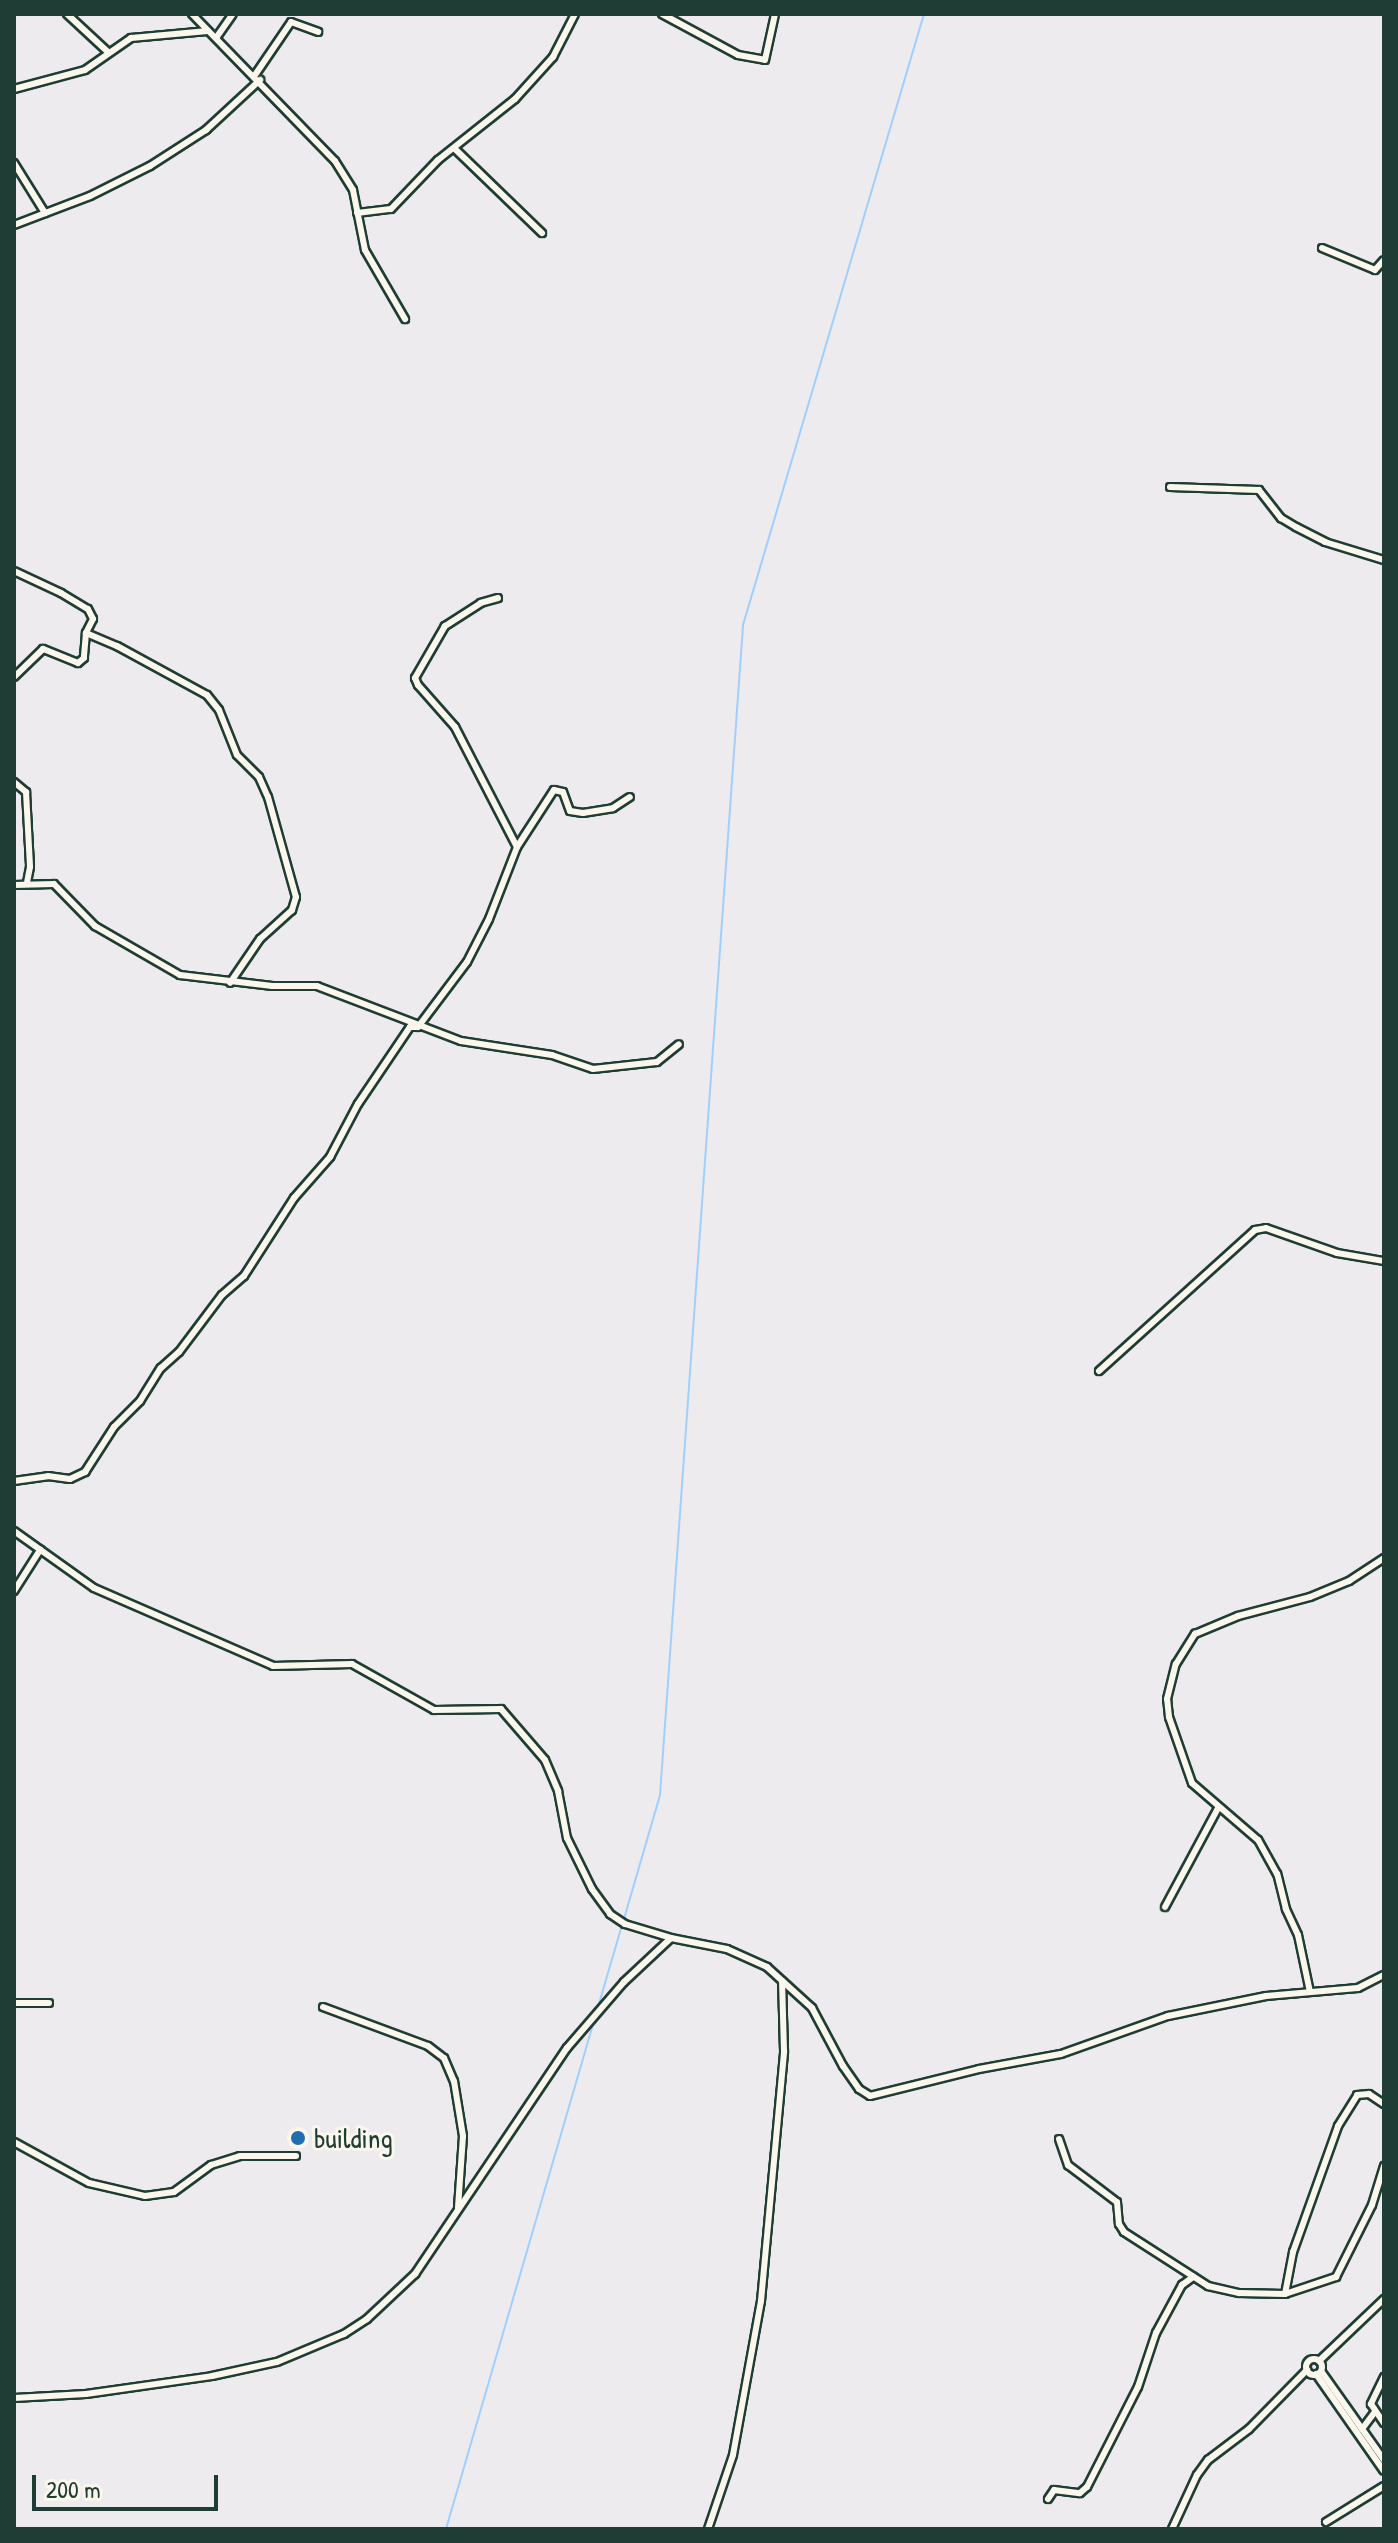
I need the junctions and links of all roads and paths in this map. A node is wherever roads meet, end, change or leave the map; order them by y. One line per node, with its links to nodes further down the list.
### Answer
1 (67, 14): 10 (street)
2 (192, 14): 7 (street)
3 (233, 14): 9 (street)
4 (575, 14): 13 (street)
5 (662, 14): 6 (street)
6 (775, 14)
7 (208, 31): 9 (street); 10 (street)
8 (318, 32): 11 (street)
9 (216, 38): 11 (street)
10 (109, 53): 12 (street)
11 (258, 78): 15 (street); 16 (street)
12 (14, 89)
13 (455, 149): 16 (street); 18 (street)
14 (14, 163): 15 (street)
15 (45, 213): 17 (street)
16 (357, 213): 21 (street)
17 (14, 225)
18 (542, 233)
19 (1322, 248): 20 (street)
20 (1384, 260)
21 (405, 319)
22 (1170, 487): 23 (street)
23 (1384, 560)
24 (14, 571): 26 (street)
25 (498, 598): 30 (street)
26 (86, 633): 27 (street); 33 (street)
27 (14, 677)
28 (14, 782): 31 (street)
29 (630, 797): 30 (street)
30 (517, 847): 34 (street)
31 (27, 882): 32 (street); 33 (street)
32 (14, 885)
33 (230, 983): 34 (street)
34 (418, 1027): 35 (street); 38 (street)
35 (679, 1044)
36 (1384, 1261): 37 (street)
37 (1099, 1371)
38 (14, 1481)
39 (14, 1531): 40 (street)
40 (40, 1550): 42 (street); 45 (street)
41 (1384, 1558): 43 (street)
42 (14, 1591)
43 (1218, 1808): 44 (street); 48 (street)
44 (1165, 1907)
45 (671, 1938): 47 (street); 57 (street)
46 (1384, 1975): 48 (street)
47 (782, 1981): 48 (street); 74 (street)
48 (1310, 1992)
49 (14, 2003): 50 (street)
50 (49, 2003)
51 (323, 2007): 57 (street)
52 (1384, 2104): 59 (street)
53 (1059, 2139): 58 (street)
54 (14, 2142): 55 (street)
55 (296, 2156)
56 (1384, 2166): 59 (street)
57 (457, 2212): 65 (street)
58 (1193, 2277): 59 (street); 72 (street)
59 (1285, 2294)
60 (1384, 2299): 61 (street)
61 (1319, 2361): 62 (street); 63 (street)
62 (1307, 2370): 63 (street); 75 (street)
63 (1318, 2372): 68 (street); 70 (street)
64 (1384, 2377): 66 (street)
65 (14, 2398)
66 (1375, 2412): 67 (street); 68 (street)
67 (1384, 2423)
68 (1362, 2429): 69 (street)
69 (1384, 2460)
70 (1384, 2471)
71 (1384, 2486): 73 (street)
72 (1048, 2499)
73 (1326, 2522)
74 (708, 2529)
75 (1172, 2529)

